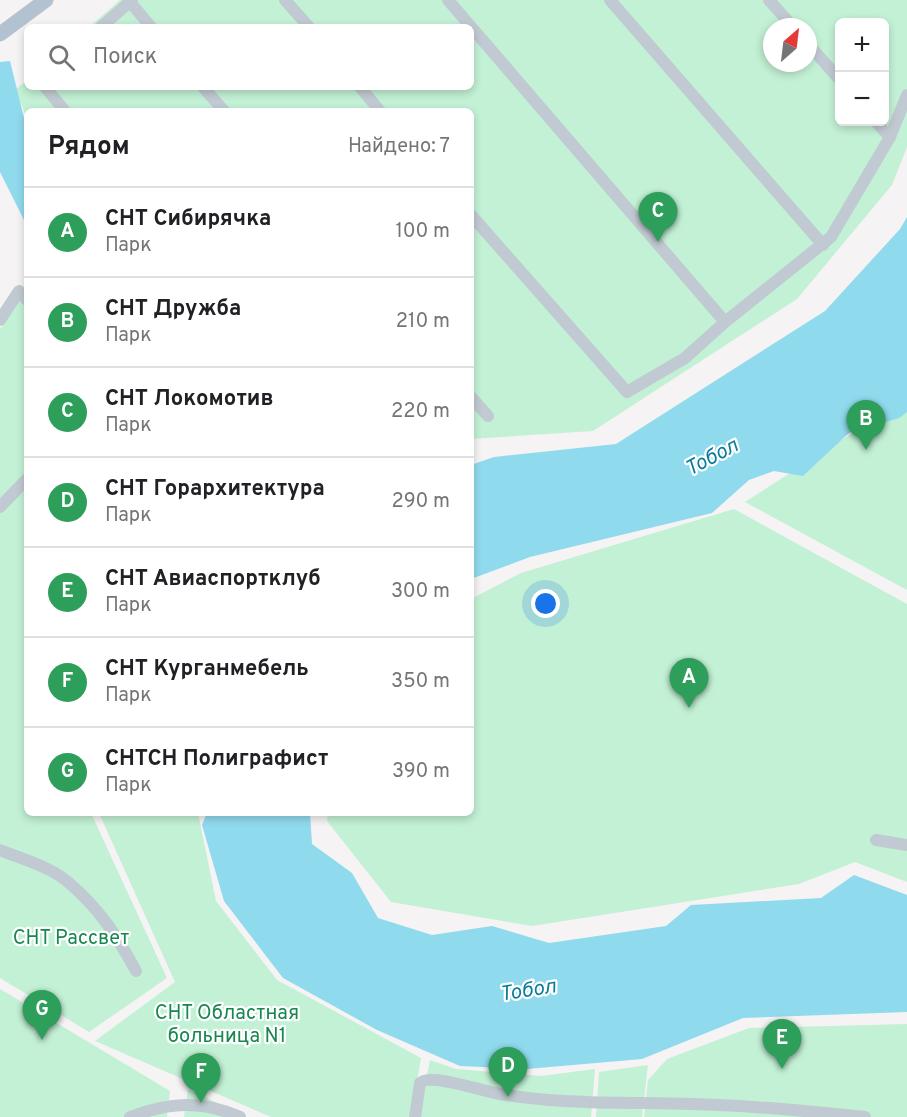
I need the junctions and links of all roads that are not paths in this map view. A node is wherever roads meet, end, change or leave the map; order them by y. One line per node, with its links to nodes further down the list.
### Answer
1 (46, 0): 13 (main road)
2 (285, 0): 10 (street)
3 (448, 0): 11 (street)
4 (610, 0): 26 (street)
5 (769, 0): 7 (street)
6 (131, 1): 8 (street); 9 (street)
7 (785, 18)
8 (104, 24)
9 (150, 24)
10 (306, 24)
11 (469, 24)
12 (474, 30): 29 (street)
13 (0, 34)
14 (817, 55): 15 (street)
15 (835, 75)
16 (48, 90): 20 (street)
17 (206, 90): 21 (street)
18 (363, 90): 22 (street)
19 (907, 95): 24 (street)
20 (63, 108)
21 (221, 108)
22 (378, 108)
23 (880, 126): 24 (street)
24 (890, 138): 26 (street)
25 (474, 218): 29 (street)
26 (823, 245): 29 (street)
27 (24, 297): 28 (street)
28 (0, 320)
29 (725, 322)
30 (474, 400): 31 (street)
31 (488, 416)
32 (24, 482): 33 (street)
33 (0, 507)
34 (876, 840): 35 (street)
35 (907, 845)
36 (0, 850): 37 (street)
37 (136, 971)
38 (189, 1111): 39 (street); 40 (street)
39 (130, 1117)
40 (240, 1117)
41 (415, 1117): 42 (street)
42 (865, 1117)

